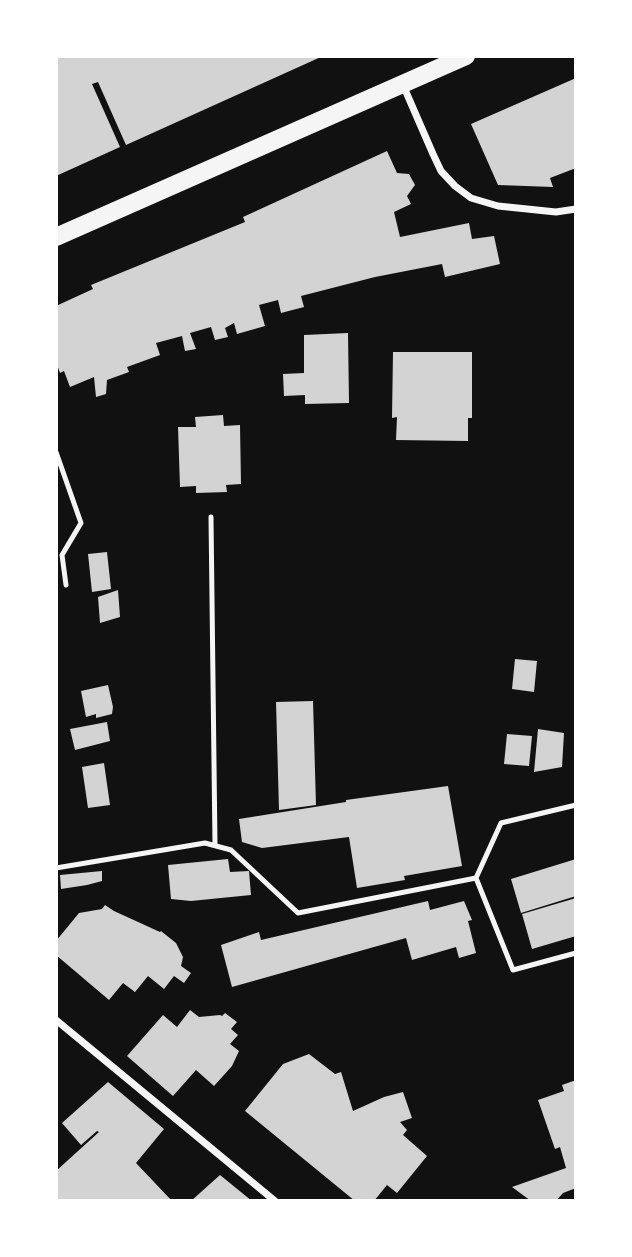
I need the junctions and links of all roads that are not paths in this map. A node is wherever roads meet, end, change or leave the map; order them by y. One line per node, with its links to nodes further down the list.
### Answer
1 (466, 56): 2 (main road)
2 (402, 84): 3 (street); 4 (main road)
3 (576, 209)
4 (56, 237)
5 (56, 452): 7 (lane)
6 (211, 517): 9 (lane)
7 (66, 585)
8 (576, 804): 11 (lane)
9 (215, 845): 10 (lane); 11 (lane)
10 (56, 868)
11 (476, 878): 12 (lane)
12 (576, 953)
13 (56, 1020): 14 (street)
14 (275, 1201)

